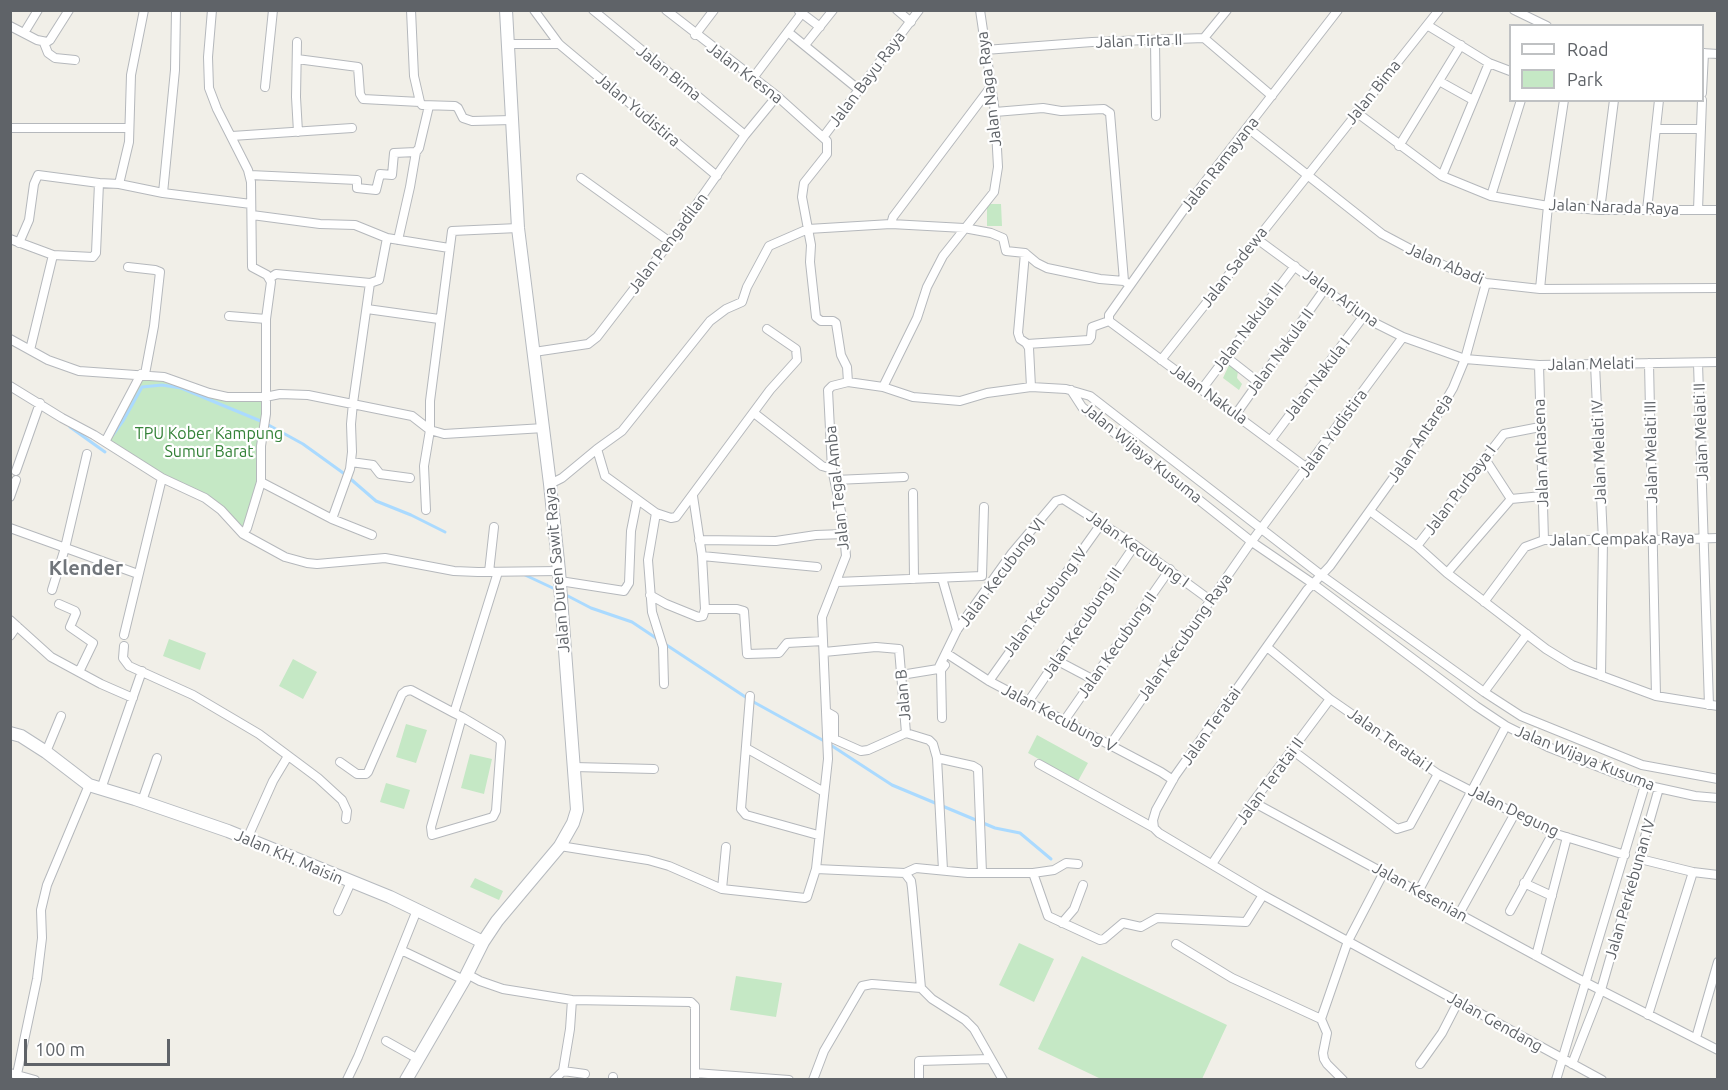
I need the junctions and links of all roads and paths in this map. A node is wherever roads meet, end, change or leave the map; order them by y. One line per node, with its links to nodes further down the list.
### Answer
1 (38, 10): 28 (street)
2 (69, 10): 33 (street)
3 (144, 10): 63 (street)
4 (176, 10): 81 (street)
5 (212, 10): 70 (street)
6 (273, 10): 45 (street)
7 (411, 10): 51 (street)
8 (506, 10): 34 (street, Jalan Duren Sawit Raya)
9 (534, 10): 35 (street, Jalan Yudistira)
10 (593, 10): 69 (street, Jalan Bima)
11 (666, 10): 29 (street, Jalan Kresna)
12 (714, 10): 29 (street)
13 (833, 10): 26 (street)
14 (897, 10): 22 (street)
15 (919, 10): 22 (street, Jalan Bayu Raya)
16 (980, 10): 38 (street, Jalan Naga Raya)
17 (1338, 10): 49 (street, Jalan Ramayana)
18 (1438, 10): 25 (street, Jalan Bima)
19 (1514, 10): 23 (street)
20 (1225, 11): 30 (street)
21 (800, 12): 26 (street); 27 (street)
22 (911, 22): 47 (street, Jalan Bayu Raya)
23 (1543, 24)
24 (10, 26): 28 (street)
25 (1427, 26): 37 (street); 59 (street, Jalan Bima)
26 (820, 27): 36 (street)
27 (788, 32): 36 (street); 43 (street)
28 (24, 33): 33 (street)
29 (695, 35): 43 (street, Jalan Kresna)
30 (1204, 38): 31 (street, Jalan Tirta II); 49 (street, Jalan Tirta II)
31 (1155, 41): 38 (street, Jalan Tirta II); 60 (street)
32 (297, 42): 39 (street)
33 (44, 43): 40 (street)
34 (507, 44): 35 (street); 61 (street, Jalan Duren Sawit Raya)
35 (559, 44): 76 (street, Jalan Yudistira)
36 (805, 45): 47 (street)
37 (1461, 45): 41 (street); 44 (street)
38 (985, 50): 46 (street, Jalan Naga Raya)
39 (297, 59): 51 (street); 68 (street)
40 (75, 60)
41 (1489, 63): 42 (street); 50 (street)
42 (1509, 71)
43 (753, 78): 48 (street, Jalan Kresna)
44 (1439, 81): 50 (street); 72 (street)
45 (266, 87)
46 (990, 88): 58 (street, Jalan Naga Raya); 90 (street)
47 (858, 89): 71 (street, Jalan Bayu Raya)
48 (777, 96): 69 (street, Jalan Pengadilan); 71 (street, Jalan Kresna)
49 (1272, 96): 65 (street, Jalan Ramayana)
50 (1473, 100): 77 (street)
51 (420, 102): 57 (street)
52 (1520, 102): 82 (street)
53 (1564, 102): 84 (street)
54 (1614, 102): 85 (street)
55 (1659, 102): 66 (street)
56 (1702, 102): 67 (street)
57 (429, 106): 61 (street); 73 (street)
58 (995, 112): 92 (street, Jalan Naga Raya); 107 (street)
59 (1356, 112): 72 (street, Jalan Narada Raya); 75 (street, Jalan Bima)
60 (1156, 116)
61 (512, 120): 91 (street, Jalan Duren Sawit Raya)
62 (10, 128): 63 (street)
63 (129, 128): 80 (street)
64 (352, 128): 68 (street)
65 (1248, 128): 75 (street, Jalan Abadi); 107 (street, Jalan Ramayana)
66 (1657, 129): 67 (street); 86 (street)
67 (1701, 129): 87 (street)
68 (298, 132): 70 (street)
69 (745, 135): 76 (street, Jalan Pengadilan)
70 (232, 136): 74 (street)
71 (824, 136): 93 (street)
72 (1399, 146): 77 (street, Jalan Narada Raya)
73 (416, 152): 74 (street); 97 (street)
74 (250, 175): 83 (street)
75 (1309, 175): 96 (street, Jalan Sadewa); 108 (street, Jalan Abadi)
76 (717, 176): 98 (street, Jalan Pengadilan)
77 (1442, 176): 82 (street, Jalan Narada Raya)
78 (581, 178): 98 (street)
79 (99, 183): 80 (street); 99 (street); 102 (street)
80 (118, 184): 81 (street)
81 (163, 193): 83 (street)
82 (1491, 196): 84 (street, Jalan Narada Raya)
83 (251, 204): 89 (street)
84 (1548, 206): 85 (street, Jalan Narada Raya); 110 (street)
85 (1600, 210): 86 (street, Jalan Narada Raya)
86 (1647, 210): 87 (street, Jalan Narada Raya)
87 (1698, 210): 88 (street, Jalan Narada Raya)
88 (1718, 210)
89 (252, 215): 94 (street); 105 (street)
90 (891, 224): 92 (street); 93 (street)
91 (518, 228): 100 (street); 123 (street, Jalan Duren Sawit Raya)
92 (964, 228): 101 (street); 136 (street, Jalan Naga Raya)
93 (808, 229): 133 (street); 150 (street)
94 (387, 238): 97 (street); 106 (street)
95 (10, 239): 99 (street)
96 (1257, 239): 103 (street, Jalan Arjuna); 126 (street, Jalan Sadewa)
97 (398, 240): 100 (street)
98 (670, 242): 123 (street, Jalan Pengadilan)
99 (19, 243): 102 (street)
100 (448, 249): 116 (street)
101 (1025, 253): 107 (street); 121 (street)
102 (53, 255): 122 (street)
103 (1295, 266): 111 (street, Jalan Arjuna); 124 (street, Jalan Nakula III)
104 (128, 267): 132 (street)
105 (270, 278): 106 (street); 115 (street)
106 (370, 283): 112 (street)
107 (1127, 283): 117 (street, Jalan Ramayana)
108 (1486, 283): 110 (street, Jalan Abadi); 125 (street, Jalan Antareja)
109 (1718, 288): 110 (street, Jalan Abadi)
110 (1540, 289)
111 (1324, 290): 114 (street, Jalan Arjuna); 134 (street, Jalan Nakula II)
112 (367, 309): 116 (street); 142 (street)
113 (229, 316): 115 (street)
114 (1363, 317): 119 (street, Jalan Arjuna); 148 (street, Jalan Nakula I)
115 (266, 319): 140 (street)
116 (439, 319): 147 (street)
117 (1109, 321): 121 (street, Jalan Ramayana); 126 (street, Jalan Nakula)
118 (767, 329): 143 (street)
119 (1403, 337): 125 (street, Jalan Arjuna); 154 (street, Jalan Yudistira)
120 (10, 339): 122 (street)
121 (1027, 344): 137 (street)
122 (30, 350): 132 (street)
123 (534, 352): 146 (street, Jalan Duren Sawit Raya)
124 (1226, 357): 134 (street); 138 (street, Jalan Nakula III)
125 (1465, 359): 131 (street, Jalan Melati); 171 (street, Jalan Antareja)
126 (1161, 360): 138 (street, Jalan Nakula)
127 (1718, 362): 129 (street, Jalan Melati)
128 (1649, 363): 129 (street, Jalan Melati); 130 (street, Jalan Melati); 186 (street, Jalan Melati III)
129 (1698, 363): 181 (street, Jalan Melati II)
130 (1595, 364): 131 (street, Jalan Melati); 185 (street, Jalan Melati IV)
131 (1539, 365): 145 (street, Jalan Antasena)
132 (143, 374): 140 (street); 149 (street)
133 (848, 382): 136 (street); 155 (street, Jalan Tegal Amba)
134 (1258, 382): 144 (street, Jalan Nakula II)
135 (10, 386): 141 (street)
136 (883, 387): 137 (street)
137 (1031, 387): 139 (street)
138 (1202, 389): 144 (street, Jalan Nakula)
139 (1071, 390): 177 (street, Jalan Wijaya Kusuma); 187 (street, Jalan Wijaya Kusuma)
140 (265, 397): 142 (street); 160 (street)
141 (40, 403): 149 (street); 165 (street)
142 (354, 403): 147 (street); 153 (street)
143 (754, 413): 155 (street); 163 (street)
144 (1236, 414): 148 (street, Jalan Nakula)
145 (1539, 427): 152 (street, Jalan Purbaya I); 164 (street, Jalan Antasena)
146 (544, 428): 147 (street); 161 (street, Jalan Duren Sawit Raya)
147 (430, 430): 170 (street)
148 (1271, 440): 154 (street, Jalan Nakula)
149 (105, 442): 157 (street)
150 (597, 448): 161 (street); 168 (street)
151 (87, 454): 190 (street)
152 (1485, 459): 167 (street); 189 (street, Jalan Purbaya I)
153 (351, 462): 158 (street); 173 (street)
154 (1307, 468): 177 (street, Jalan Yudistira)
155 (832, 469): 159 (street, Jalan Tegal Amba)
156 (904, 477): 159 (street)
157 (162, 478): 178 (street); 196 (street)
158 (410, 478)
159 (835, 480): 179 (street, Jalan Tegal Amba)
160 (261, 482): 173 (street); 178 (street)
161 (550, 484): 199 (street, Jalan Duren Sawit Raya)
162 (913, 493): 200 (street)
163 (693, 496): 172 (street); 183 (street)
164 (1542, 496): 167 (street); 184 (street, Jalan Antasena)
165 (10, 497)
166 (1065, 499): 174 (street, Jalan Kecubung I); 210 (street, Jalan Kecubung VI)
167 (1511, 499): 195 (street)
168 (637, 501): 172 (street); 199 (street)
169 (984, 507): 198 (street)
170 (426, 510)
171 (1370, 511): 189 (street); 197 (street, Jalan Antareja)
172 (656, 513): 204 (street)
173 (332, 519): 180 (street)
174 (1101, 524): 188 (street, Jalan Kecubung I); 225 (street, Jalan Kecubung IV)
175 (494, 527): 194 (street)
176 (10, 528): 190 (street)
177 (1262, 529): 187 (street, Jalan Kecubung Raya); 197 (street, Jalan Wijaya Kusuma)
178 (243, 534): 194 (street)
179 (844, 534): 183 (street); 201 (street, Jalan Tegal Amba)
180 (372, 535)
181 (1704, 538): 182 (street, Jalan Cempaka Raya); 186 (street, Jalan Cempaka Raya); 233 (street, Jalan Melati II)
182 (1718, 538)
183 (699, 540): 191 (street)
184 (1544, 540): 185 (street, Jalan Cempaka Raya); 206 (street, Jalan Cempaka Raya)
185 (1603, 540): 186 (street, Jalan Cempaka Raya); 223 (street, Jalan Melati IV)
186 (1653, 540): 229 (street, Jalan Melati III)
187 (1252, 542): 202 (street, Jalan Wijaya Kusuma); 205 (street, Jalan Kecubung Raya)
188 (1135, 545): 193 (street, Jalan Kecubung I); 219 (street, Jalan Kecubung III)
189 (1417, 546): 195 (street)
190 (65, 548): 196 (street); 203 (street)
191 (702, 556): 192 (street); 208 (street)
192 (817, 567)
193 (1170, 570): 205 (street, Jalan Kecubung I); 224 (street, Jalan Kecubung II)
194 (502, 571): 199 (street); 236 (street)
195 (1447, 573): 206 (street)
196 (138, 574): 212 (street)
197 (1321, 575): 202 (street, Jalan Teratai); 227 (street, Jalan Wijaya Kusuma)
198 (942, 578): 200 (street); 210 (street)
199 (559, 579): 252 (street, Jalan Duren Sawit Raya)
200 (914, 579): 201 (street)
201 (837, 582): 214 (street, Jalan Tegal Amba)
202 (1312, 583): 216 (street, Jalan Teratai); 234 (street, Jalan Wijaya Kusuma)
203 (52, 591)
204 (650, 595): 208 (street); 226 (street)
205 (1210, 600): 243 (street, Jalan Kecubung Raya)
206 (1484, 602): 211 (street)
207 (59, 604): 221 (street)
208 (705, 609): 214 (street)
209 (14, 623): 213 (street); 221 (street)
210 (957, 630): 218 (street, Jalan Kecubung VI)
211 (1527, 634): 223 (street); 227 (street)
212 (124, 635)
213 (10, 636)
214 (823, 641): 217 (street, Jalan Tegal Amba)
215 (124, 646): 220 (street)
216 (1267, 647): 231 (street, Jalan Teratai I); 256 (street, Jalan Teratai)
217 (824, 652): 222 (street, Jalan B); 235 (street, Jalan Tegal Amba)
218 (948, 655): 222 (street); 225 (street, Jalan Kecubung V); 238 (street)
219 (1056, 660): 224 (street); 232 (street, Jalan Kecubung III)
220 (142, 671): 230 (street); 247 (street)
221 (79, 672): 230 (street)
222 (901, 675): 242 (street, Jalan B)
223 (1601, 676): 229 (street)
224 (1092, 679): 239 (street, Jalan Kecubung II)
225 (989, 681): 232 (street, Jalan Kecubung V)
226 (664, 684)
227 (1487, 694): 234 (street); 255 (street, Jalan Wijaya Kusuma)
228 (750, 696): 244 (street)
229 (1656, 696): 233 (street)
230 (133, 698): 258 (street)
231 (1330, 699): 245 (street, Jalan Teratai II); 254 (street, Jalan Teratai I)
232 (1028, 702): 239 (street, Jalan Kecubung V)
233 (1713, 705)
234 (1481, 709): 240 (street, Jalan Wijaya Kusuma)
235 (827, 712): 242 (street); 261 (street, Jalan Tegal Amba)
236 (458, 715): 236 (street); 250 (street)
237 (61, 716): 246 (street)
238 (942, 718)
239 (1064, 721): 243 (street, Jalan Kecubung V)
240 (1506, 726): 257 (street, Jalan Wijaya Kusuma); 260 (street)
241 (10, 733): 246 (street)
242 (906, 734): 249 (street, Jalan B)
243 (1110, 746): 256 (street, Jalan Kecubung V)
244 (746, 748): 261 (street); 269 (street)
245 (1292, 750): 254 (street, Jalan Teratai I); 264 (street, Jalan Teratai II)
246 (46, 752): 258 (street)
247 (288, 756): 266 (street); 272 (street)
248 (157, 758): 263 (street)
249 (937, 758): 279 (street); 283 (street)
250 (340, 762)
251 (1039, 764): 267 (street)
252 (574, 767): 253 (street); 271 (street, Jalan Duren Sawit Raya)
253 (654, 769)
254 (1438, 774): 260 (street, Jalan Degung)
255 (1718, 779)
256 (1173, 780): 267 (street, Jalan Teratai)
257 (1645, 785): 259 (street, Jalan Wijaya Kusuma); 274 (street, Jalan Gendang)
258 (95, 787): 263 (street, Jalan KH. Maisin); 321 (street)
259 (1659, 788): 262 (street, Jalan Wijaya Kusuma); 275 (street, Jalan Perkebunan IV)
260 (1471, 790): 265 (street, Jalan Degung); 290 (street)
261 (824, 792): 269 (street, Jalan Tegal Amba)
262 (1718, 798)
263 (142, 801): 272 (street, Jalan KH. Maisin)
264 (1253, 802): 278 (street, Jalan Teratai II); 280 (street, Jalan Kesenian)
265 (1514, 815): 268 (street, Jalan Degung); 296 (street)
266 (346, 819)
267 (1154, 828): 278 (street)
268 (1552, 833): 270 (street, Jalan Degung); 287 (street)
269 (819, 835): 276 (street, Jalan Tegal Amba)
270 (1568, 837): 274 (street, Jalan Degung); 292 (street)
271 (564, 838): 289 (street); 299 (street, Jalan Duren Sawit Raya)
272 (247, 839): 286 (street, Jalan KH. Maisin)
273 (726, 847): 289 (street)
274 (1625, 855): 305 (street, Jalan Gendang)
275 (1640, 859): 281 (street); 307 (street, Jalan Perkebunan IV)
276 (816, 864): 282 (street); 289 (street, Jalan Tegal Amba)
277 (1078, 864): 284 (street)
278 (1212, 864): 291 (street, Jalan Gendang)
279 (943, 870): 282 (street); 283 (street)
280 (1384, 872): 290 (street, Jalan Kesenian); 298 (street)
281 (1694, 872): 285 (street); 311 (street)
282 (905, 873): 306 (street)
283 (982, 873): 284 (street)
284 (1033, 873): 297 (street)
285 (1718, 875)
286 (351, 882): 293 (street, Jalan KH. Maisin); 294 (street)
287 (1524, 883): 292 (street); 295 (street)
288 (1083, 885): 297 (street)
289 (722, 888)
290 (1418, 892): 296 (street, Jalan Kesenian)
291 (1263, 895): 297 (street); 298 (street, Jalan Gendang)
292 (1552, 896): 302 (street)
293 (417, 910): 299 (street, Jalan KH. Maisin); 301 (street)
294 (338, 911)
295 (1510, 911)
296 (1459, 914): 302 (street, Jalan Kesenian)
297 (1062, 923)
298 (1348, 941): 309 (street, Jalan Gendang); 310 (street)
299 (483, 942): 304 (street, Jalan Duren Sawit Raya)
300 (1176, 944): 310 (street)
301 (401, 950): 304 (street); 325 (street)
302 (1536, 956): 305 (street, Jalan Kesenian)
303 (1718, 962): 312 (street)
304 (466, 977): 308 (street); 316 (street, Jalan Duren Sawit Raya)
305 (1586, 983): 307 (street, Jalan Kesenian); 315 (street, Jalan Gendang)
306 (921, 988): 317 (street); 329 (street)
307 (1601, 990): 311 (street, Jalan Kesenian); 319 (street)
308 (572, 1000): 320 (street); 323 (street)
309 (1458, 1002): 315 (street, Jalan Gendang); 318 (street)
310 (1322, 1014): 332 (street)
311 (1648, 1015): 312 (street, Jalan Kesenian)
312 (1696, 1038): 314 (street, Jalan Kesenian)
313 (386, 1041): 316 (street)
314 (1718, 1050)
315 (1561, 1058): 319 (street); 333 (street)
316 (418, 1059): 326 (street, Jalan Duren Sawit Raya)
317 (991, 1059): 330 (street); 331 (street)
318 (1420, 1064)
319 (1572, 1064): 334 (street)
320 (563, 1071): 322 (street); 327 (street)
321 (14, 1074): 324 (street)
322 (585, 1074)
323 (695, 1076): 328 (street)
324 (35, 1080)
325 (347, 1080)
326 (406, 1080)
327 (554, 1080)
328 (789, 1080)
329 (813, 1080)
330 (919, 1080)
331 (1003, 1080)
332 (1343, 1080)
333 (1556, 1080)
334 (1602, 1080)

